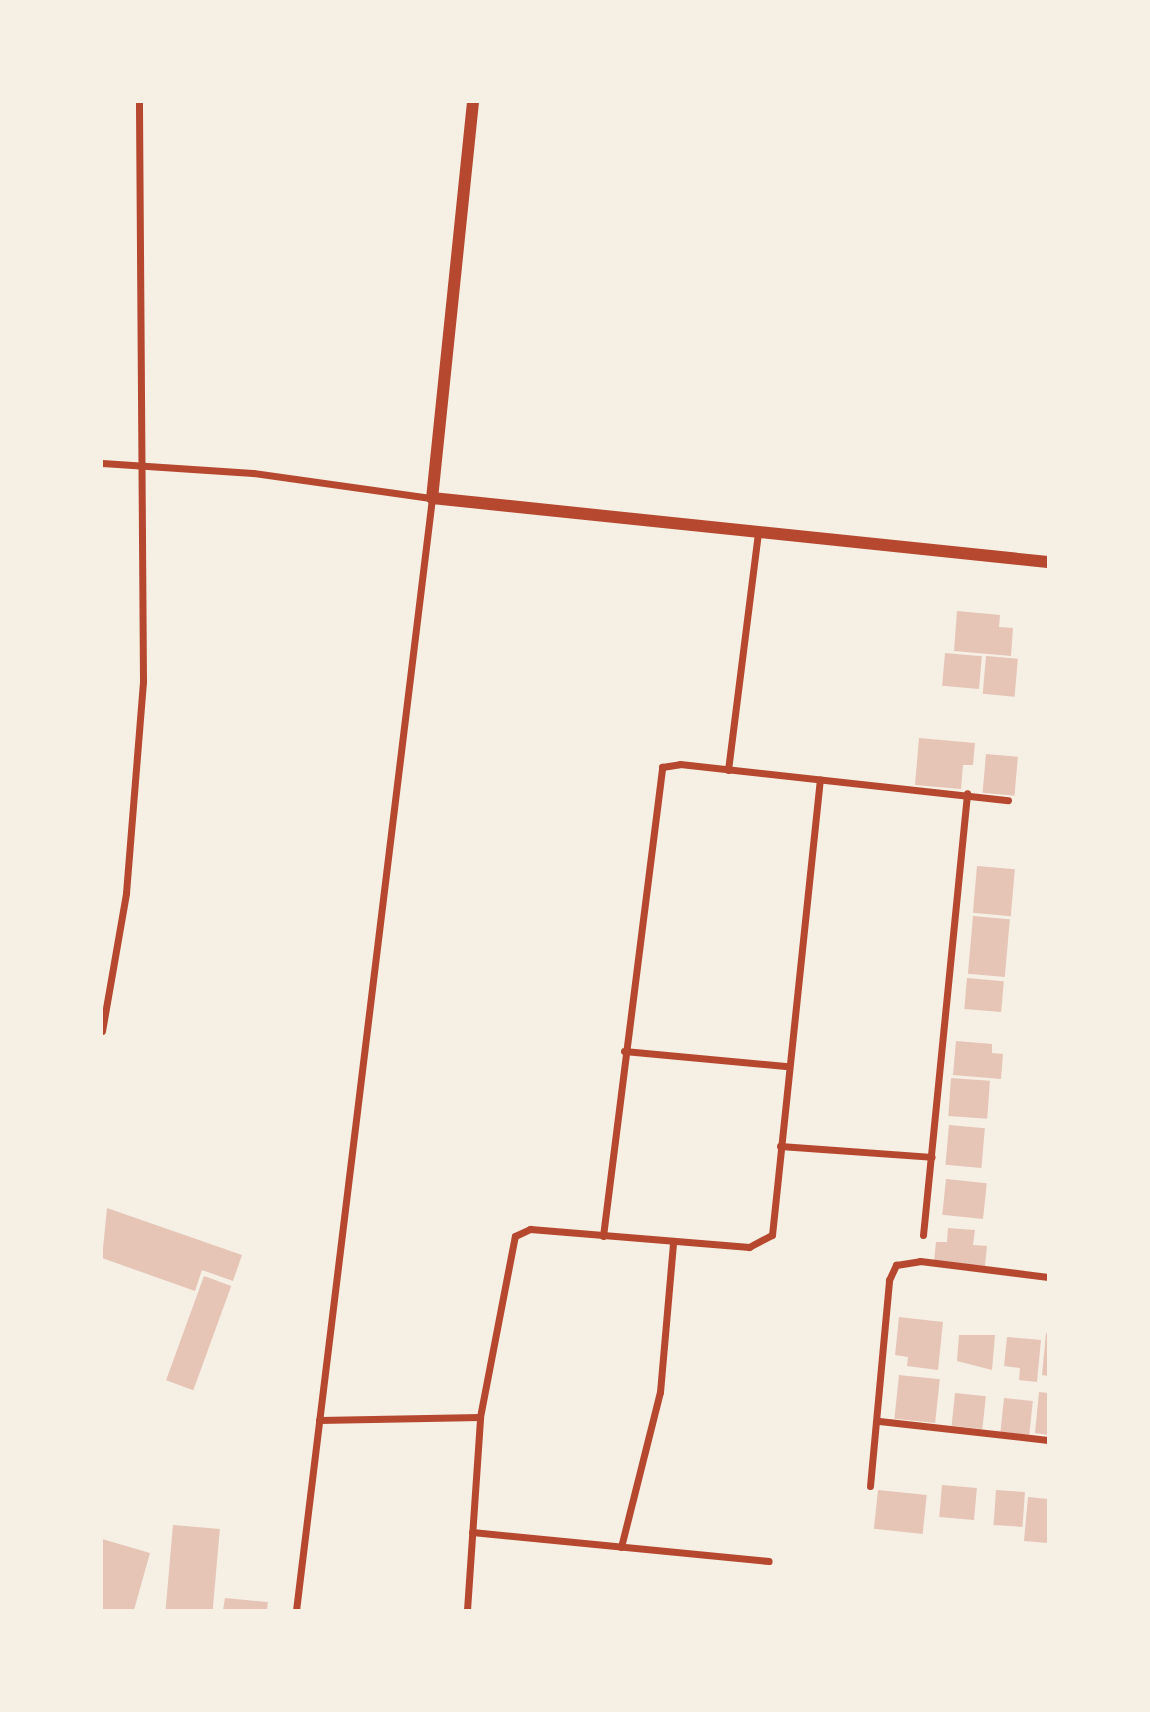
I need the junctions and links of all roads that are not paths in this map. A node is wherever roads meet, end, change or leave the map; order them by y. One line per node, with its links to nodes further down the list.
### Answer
1 (139, 102): 4 (street)
2 (472, 102): 5 (street)
3 (102, 463): 4 (street)
4 (139, 466): 5 (street); 12 (street)
5 (432, 498): 6 (street); 22 (street)
6 (758, 530): 7 (street); 8 (street)
7 (1048, 562)
8 (728, 770): 9 (street); 13 (street)
9 (820, 780): 10 (street); 14 (street)
10 (967, 793): 11 (street); 16 (street)
11 (1008, 800)
12 (102, 1031)
13 (624, 1051): 14 (street); 18 (street)
14 (785, 1066): 15 (street)
15 (780, 1146): 16 (street); 19 (street)
16 (932, 1157): 17 (street)
17 (923, 1235)
18 (603, 1236): 19 (street); 21 (street)
19 (673, 1242): 27 (street)
20 (1048, 1277): 23 (street)
21 (480, 1417): 22 (street); 26 (street)
22 (320, 1420): 29 (street)
23 (879, 1420): 24 (street); 25 (street)
24 (1048, 1440)
25 (870, 1486)
26 (472, 1532): 27 (street); 30 (street)
27 (621, 1546): 28 (street)
28 (769, 1561)
29 (296, 1611)
30 (467, 1611)

